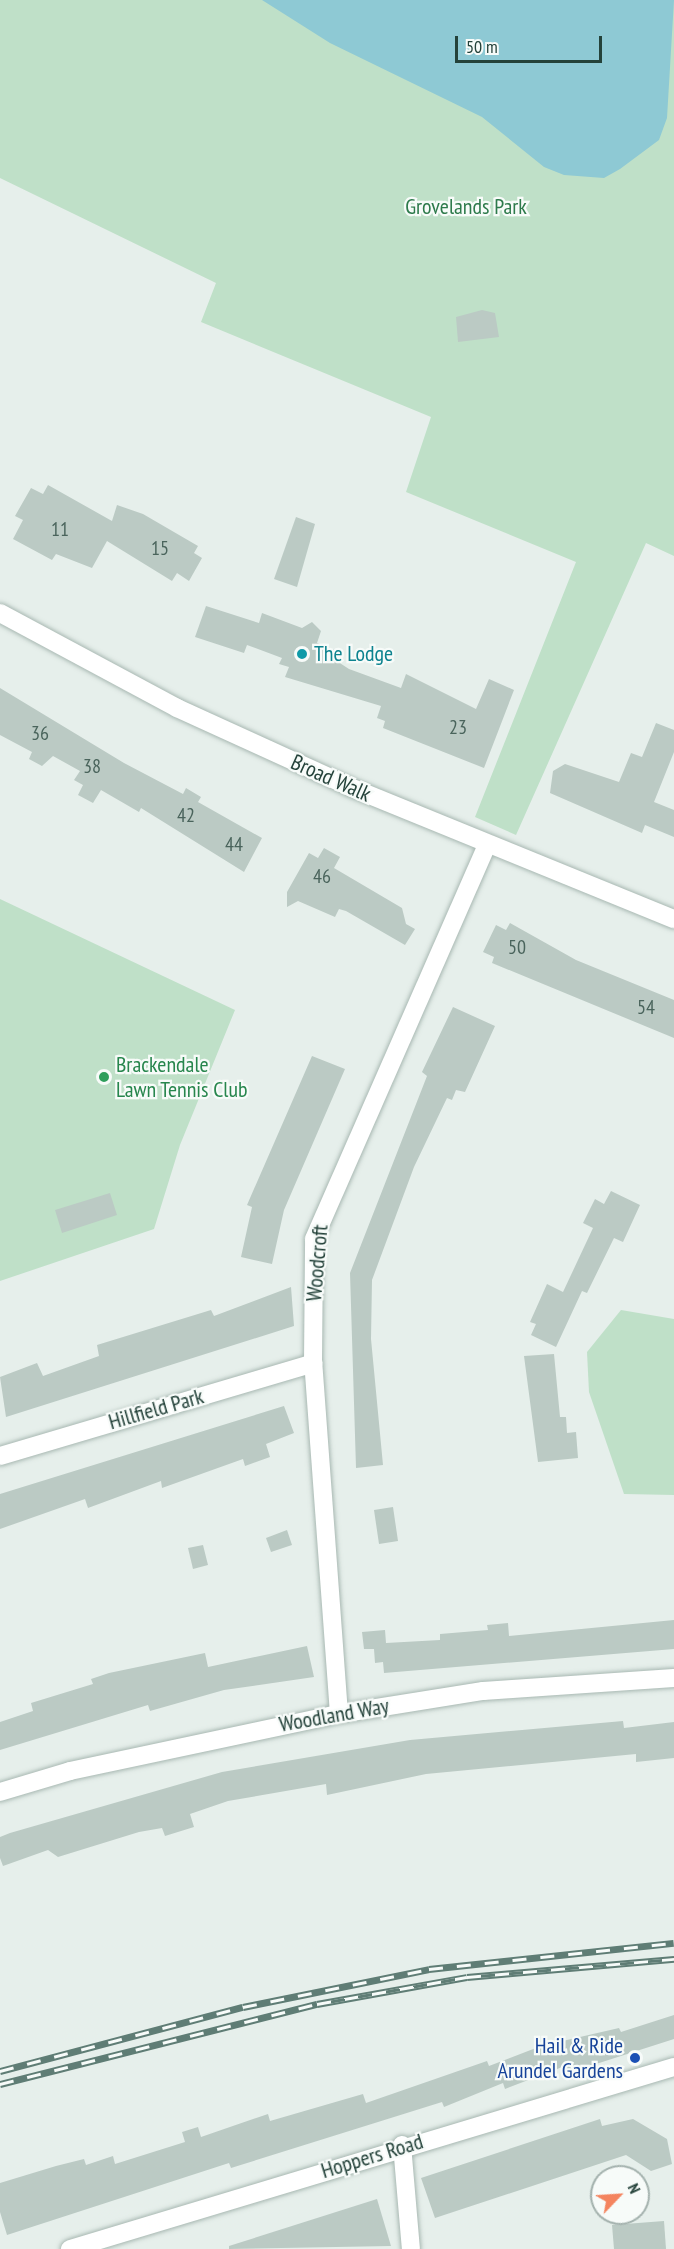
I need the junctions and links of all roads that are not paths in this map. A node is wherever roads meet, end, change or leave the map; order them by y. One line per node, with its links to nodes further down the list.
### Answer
1 (0, 613): 2 (street, Broad Walk)
2 (486, 847): 3 (street, Broad Walk); 4 (street, Woodcroft)
3 (674, 919)
4 (313, 1363): 5 (street, Hillfield Park); 7 (street, Woodcroft)
5 (0, 1456)
6 (674, 1678): 7 (street, Woodland Way)
7 (339, 1714): 8 (street, Woodland Way)
8 (0, 1792)
9 (674, 2067): 10 (street, Hoppers Road)
10 (402, 2145): 11 (street, Hoppers Road); 12 (street)
11 (70, 2249)
12 (411, 2249)

